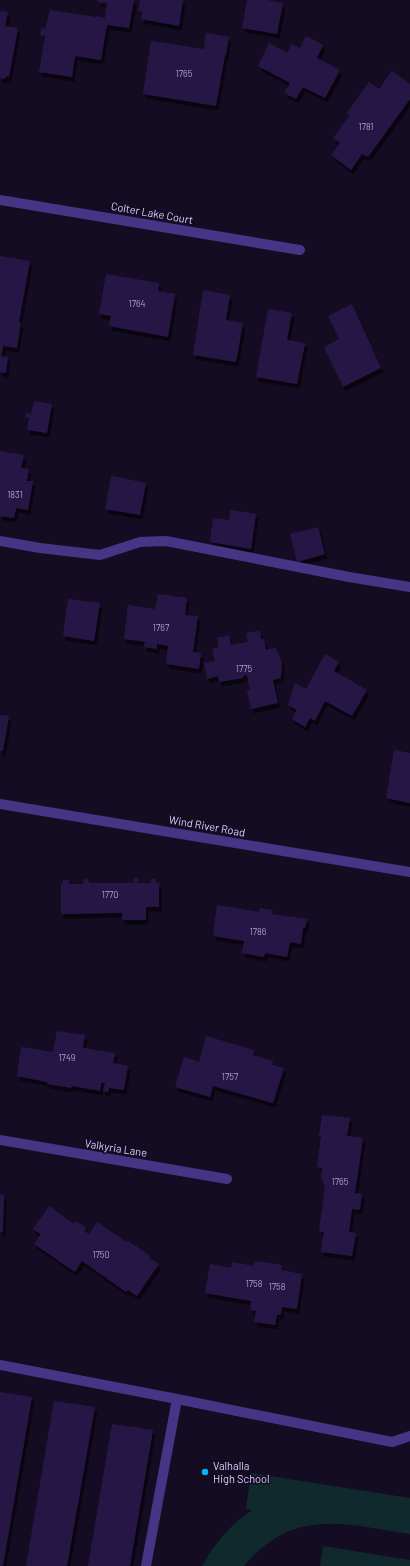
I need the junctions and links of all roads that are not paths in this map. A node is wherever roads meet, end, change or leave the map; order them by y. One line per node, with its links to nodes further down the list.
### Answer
1 (0, 200): 2 (street, Colter Lake Court)
2 (300, 250)
3 (0, 540): 4 (street)
4 (410, 587)
5 (0, 804): 6 (street, Wind River Road)
6 (410, 872)
7 (0, 1140): 8 (street, Valkyria Lane)
8 (227, 1179)
9 (0, 1365): 10 (street)
10 (177, 1399): 11 (street); 12 (street)
11 (410, 1436)
12 (146, 1566)

